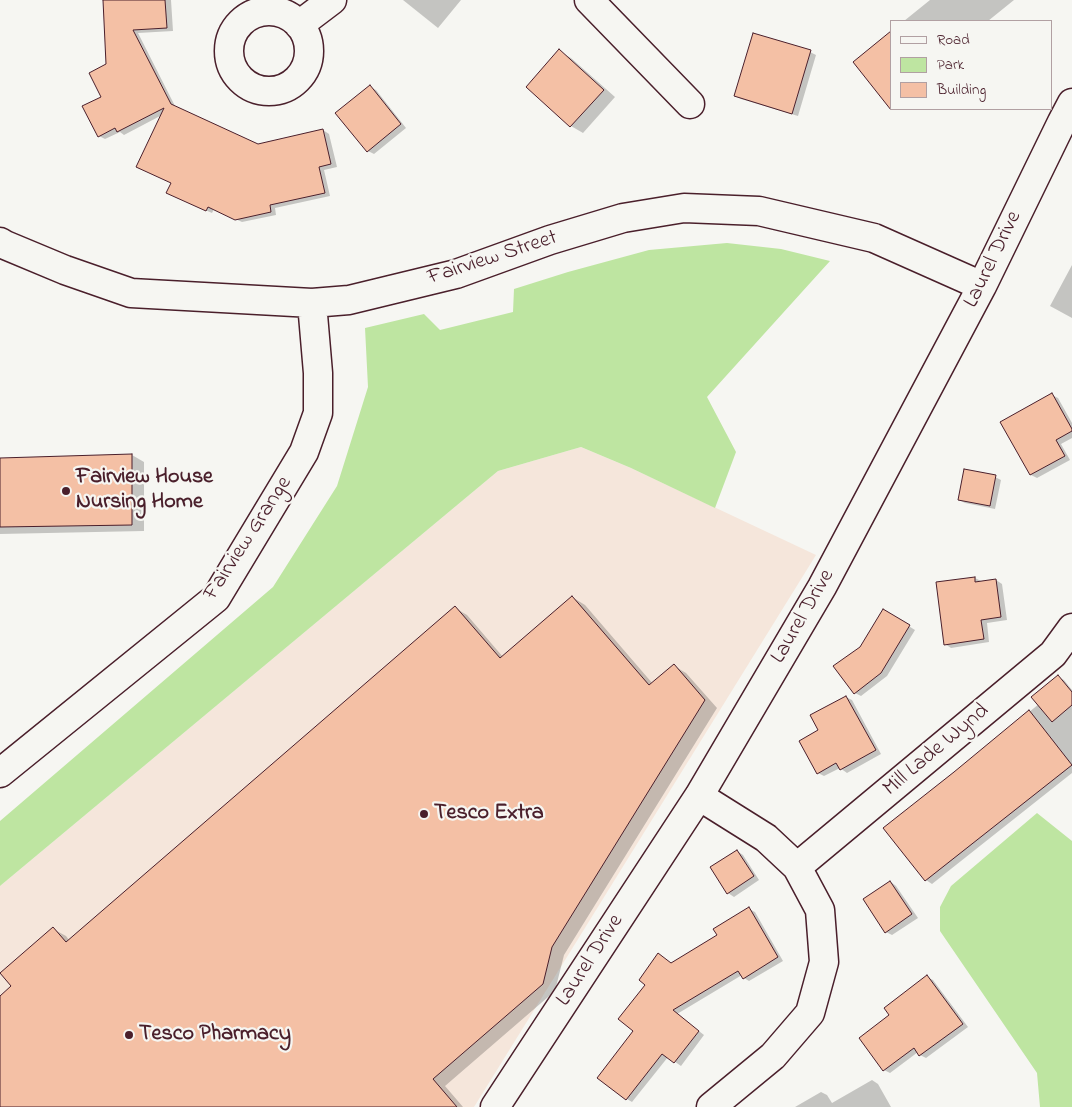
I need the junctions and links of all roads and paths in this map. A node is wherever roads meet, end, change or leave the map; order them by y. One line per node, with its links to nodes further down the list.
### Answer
1 (332, 0): 3 (street)
2 (588, 0): 4 (street)
3 (299, 25)
4 (690, 104)
5 (1072, 104): 7 (street, Laurel Drive)
6 (0, 242): 8 (street, Fairview Street)
7 (982, 286): 8 (street, Fairview Street); 11 (street, Laurel Drive)
8 (312, 303): 10 (street, Fairview Grange)
9 (1072, 628): 12 (street, Mill Lade Wynd)
10 (0, 773)
11 (699, 796): 12 (street); 13 (street, Laurel Drive)
12 (796, 867): 14 (street)
13 (495, 1107)
14 (711, 1107)

